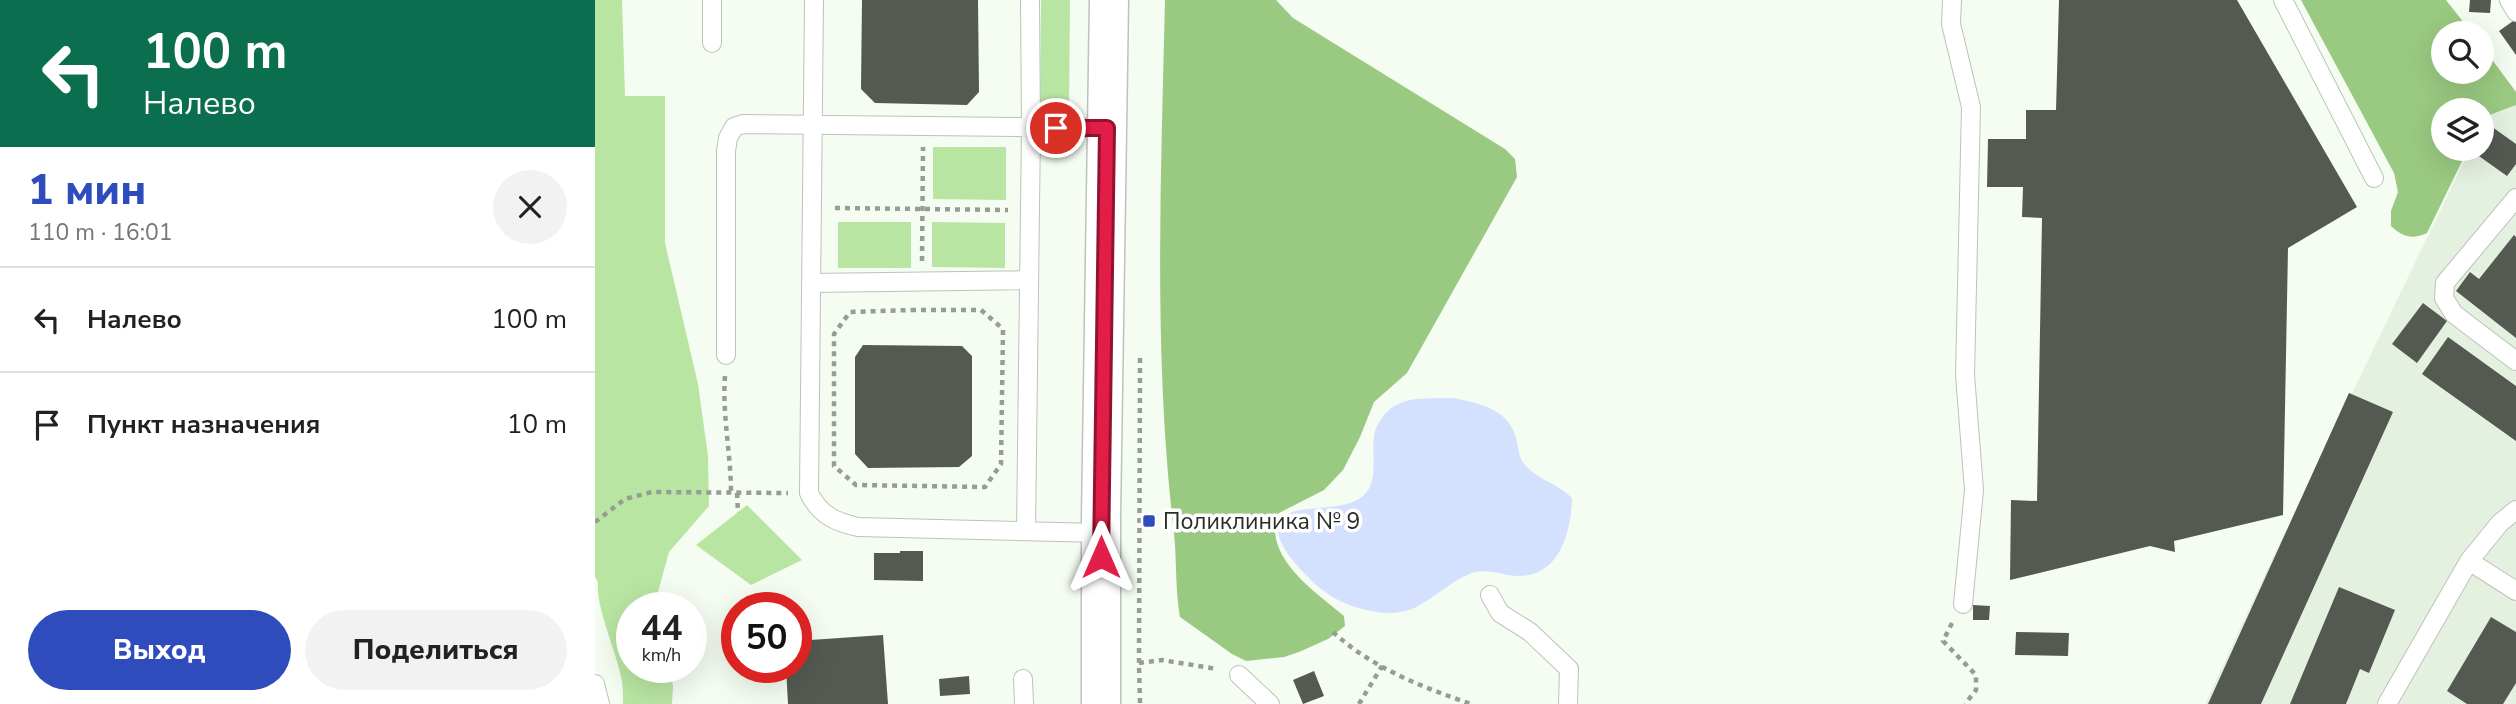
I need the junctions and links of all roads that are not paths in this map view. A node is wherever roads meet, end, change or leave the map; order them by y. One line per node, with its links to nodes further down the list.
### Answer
1 (712, 0): 9 (lane)
2 (814, 0): 10 (lane)
3 (1030, 0): 11 (lane)
4 (1109, 0): 12 (main road)
5 (1952, 0): 25 (lane)
6 (2283, 0): 13 (lane)
7 (2509, 0): 8 (lane)
8 (2516, 12)
9 (712, 43)
10 (813, 125): 11 (lane); 16 (lane); 17 (lane)
11 (1031, 128): 12 (lane); 15 (lane)
12 (1107, 128): 21 (main road)
13 (2374, 178)
14 (2516, 198): 18 (lane)
15 (1029, 280): 16 (lane); 20 (lane)
16 (811, 283): 20 (lane)
17 (726, 355)
18 (2516, 362)
19 (2516, 510): 22 (lane)
20 (1025, 531): 21 (lane)
21 (1101, 533): 31 (main road)
22 (2469, 561): 23 (lane); 34 (lane)
23 (2516, 592)
24 (1490, 594): 33 (lane)
25 (1963, 604)
26 (1239, 676): 32 (lane)
27 (1023, 679): 30 (lane)
28 (595, 684): 29 (lane)
29 (600, 704)
30 (1024, 704)
31 (1101, 704)
32 (1270, 704)
33 (1567, 704)
34 (2387, 704)

